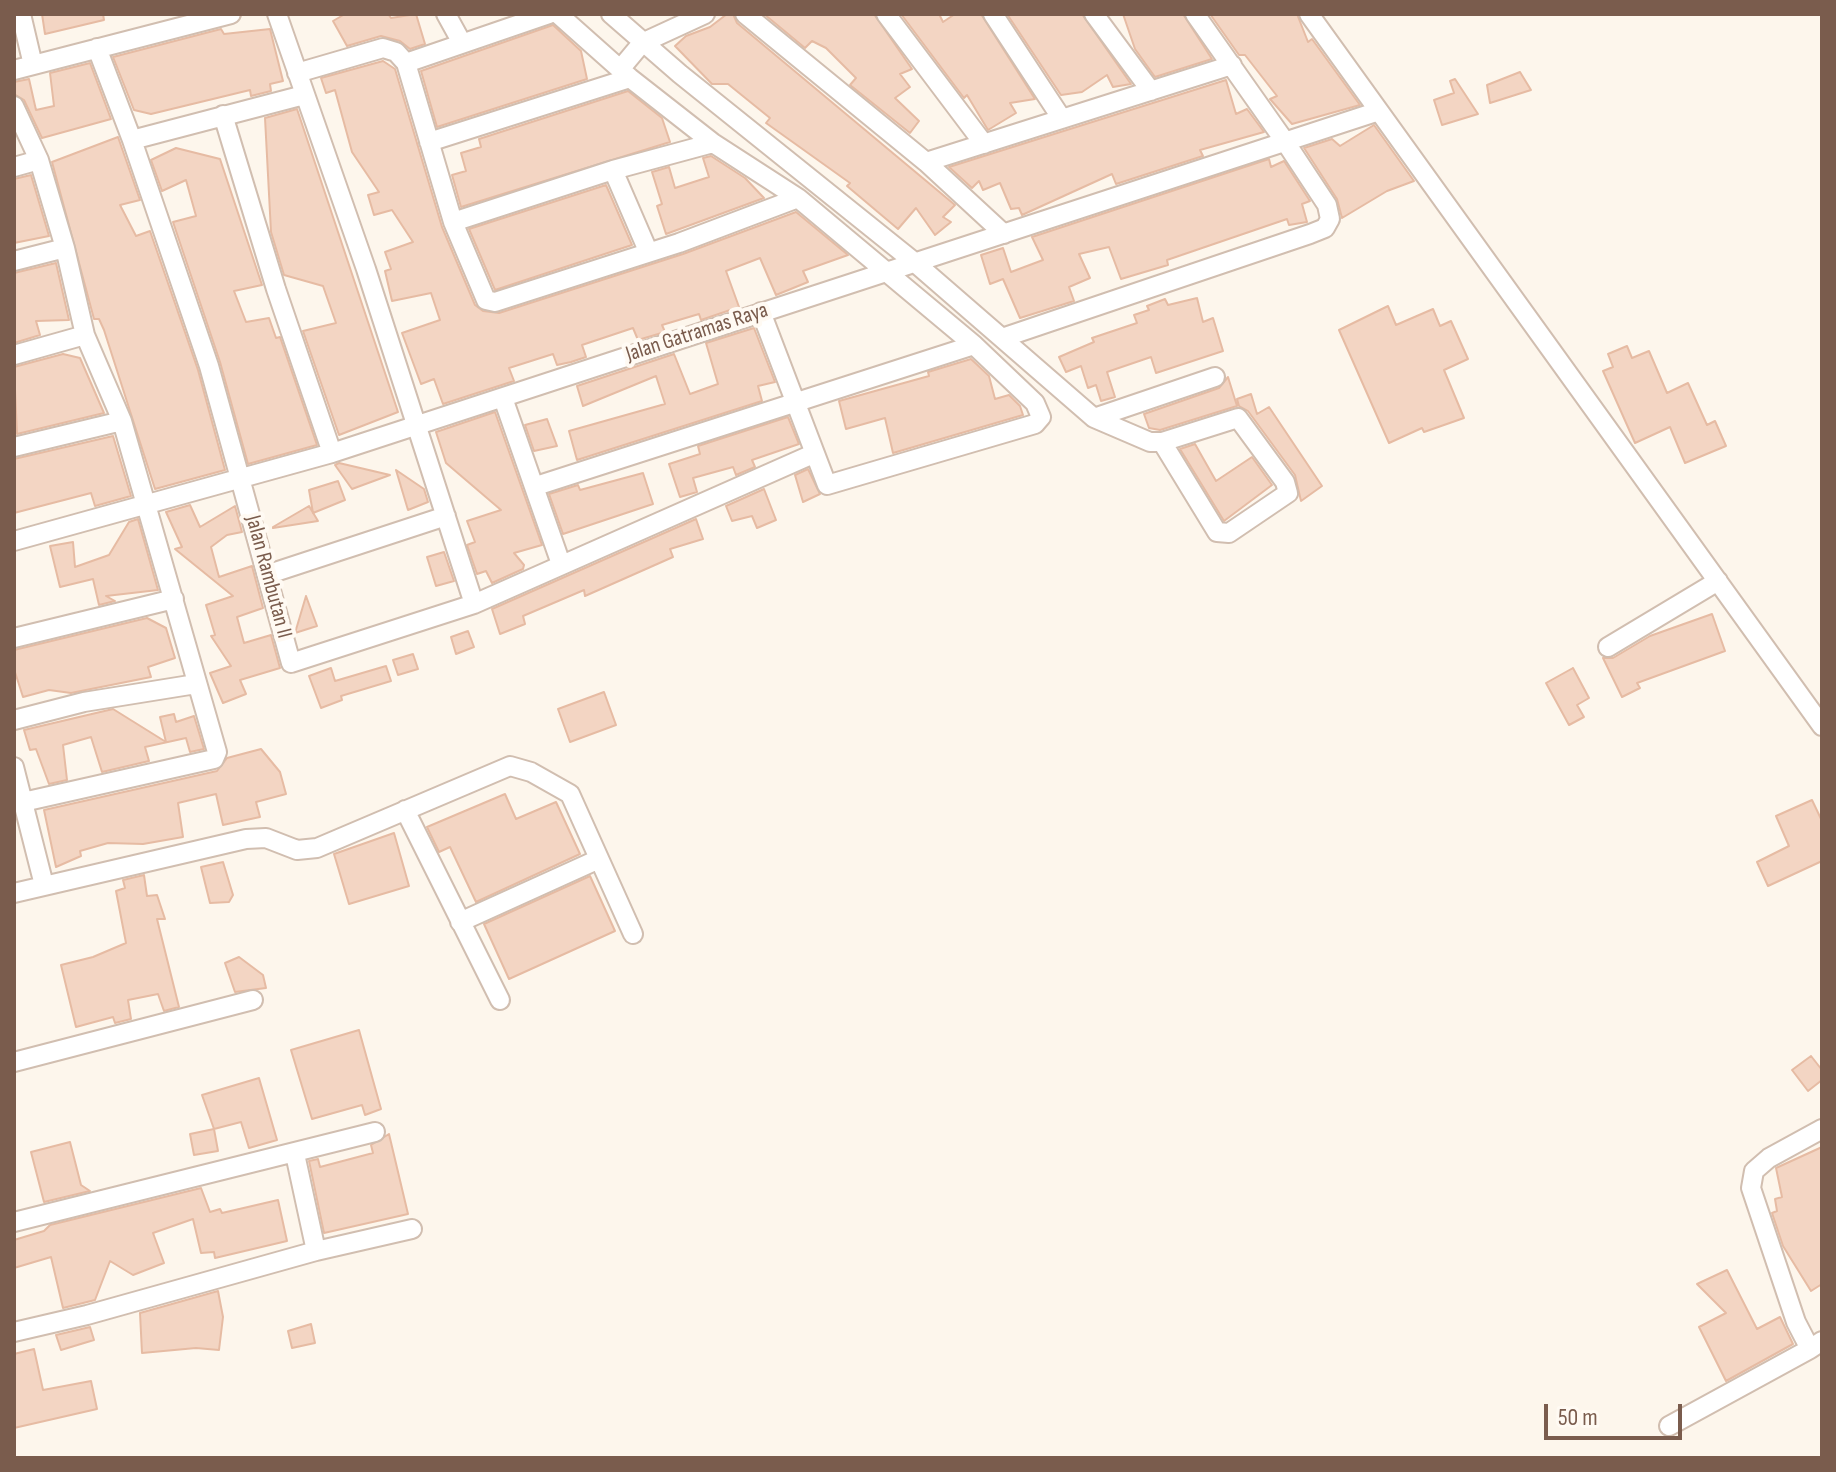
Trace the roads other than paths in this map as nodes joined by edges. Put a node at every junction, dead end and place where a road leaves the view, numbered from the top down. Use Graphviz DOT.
graph roads {
  1 [pos="21,14"];
  2 [pos="231,14"];
  3 [pos="277,14"];
  4 [pos="446,14"];
  5 [pos="549,14"];
  6 [pos="558,14"];
  7 [pos="611,14"];
  8 [pos="705,14"];
  9 [pos="745,14"];
  10 [pos="886,14"];
  11 [pos="993,14"];
  12 [pos="1094,14"];
  13 [pos="1195,14"];
  14 [pos="1309,14"];
  15 [pos="462,43"];
  16 [pos="642,43"];
  17 [pos="97,48"];
  18 [pos="406,63"];
  19 [pos="33,65"];
  20 [pos="1232,65"];
  21 [pos="14,70"];
  22 [pos="626,72"];
  23 [pos="297,73"];
  24 [pos="1151,91"];
  25 [pos="304,95"];
  26 [pos="14,106"];
  27 [pos="1376,112"];
  28 [pos="223,115"];
  29 [pos="1062,119"];
  30 [pos="132,140"];
  31 [pos="429,142"];
  32 [pos="713,143"];
  33 [pos="1286,143"];
  34 [pos="984,144"];
  35 [pos="39,160"];
  36 [pos="926,162"];
  37 [pos="14,167"];
  38 [pos="613,170"];
  39 [pos="798,198"];
  40 [pos="453,222"];
  41 [pos="1004,234"];
  42 [pos="65,248"];
  43 [pos="648,251"];
  44 [pos="14,261"];
  45 [pos="913,261"];
  46 [pos="882,271"];
  47 [pos="761,312"];
  48 [pos="85,335"];
  49 [pos="1002,338"];
  50 [pos="974,345"];
  51 [pos="14,355"];
  52 [pos="1215,377"];
  53 [pos="503,398"];
  54 [pos="795,402"];
  55 [pos="1094,418"];
  56 [pos="122,421"];
  57 [pos="415,426"];
  58 [pos="1162,442"];
  59 [pos="14,447"];
  60 [pos="332,453"];
  61 [pos="813,454"];
  62 [pos="241,481"];
  63 [pos="536,486"];
  64 [pos="146,507"];
  65 [pos="446,516"];
  66 [pos="14,541"];
  67 [pos="561,564"];
  68 [pos="269,574"];
  69 [pos="1718,581"];
  70 [pos="174,599"];
  71 [pos="474,604"];
  72 [pos="14,638"];
  73 [pos="1608,647"];
  74 [pos="196,684"];
  75 [pos="14,720"];
  76 [pos="1822,726"];
  77 [pos="14,767"];
  78 [pos="23,802"];
  79 [pos="405,810"];
  80 [pos="599,859"];
  81 [pos="44,885"];
  82 [pos="14,893"];
  83 [pos="460,922"];
  84 [pos="633,934"];
  85 [pos="253,1000"];
  86 [pos="500,1000"];
  87 [pos="14,1062"];
  88 [pos="1822,1129"];
  89 [pos="375,1132"];
  90 [pos="295,1154"];
  91 [pos="14,1222"];
  92 [pos="412,1229"];
  93 [pos="316,1251"];
  94 [pos="14,1332"];
  95 [pos="1816,1345"];
  96 [pos="1669,1426"];
  1 -- 19 [label="street"];
  2 -- 17 [label="street"];
  3 -- 23 [label="street"];
  4 -- 15 [label="street"];
  5 -- 15 [label="street"];
  6 -- 22 [label="street"];
  7 -- 16 [label="street"];
  8 -- 16 [label="street"];
  9 -- 36 [label="street"];
  10 -- 34 [label="street"];
  11 -- 29 [label="street"];
  12 -- 24 [label="street"];
  13 -- 20 [label="street"];
  14 -- 27 [label="street"];
  15 -- 18 [label="street"];
  16 -- 22 [label="street"];
  16 -- 45 [label="street"];
  17 -- 19 [label="street"];
  17 -- 30 [label="street, Jalan Rambutan II"];
  18 -- 23 [label="street"];
  18 -- 31 [label="street"];
  19 -- 21 [label="street"];
  20 -- 24 [label="street"];
  20 -- 33 [label="street"];
  22 -- 31 [label="street"];
  22 -- 32 [label="street"];
  23 -- 25 [label="street"];
  24 -- 29 [label="street"];
  25 -- 28 [label="street"];
  25 -- 57 [label="street"];
  26 -- 35 [label="street"];
  27 -- 33 [label="street, Jalan Gatramas Raya"];
  27 -- 69 [label="street"];
  28 -- 30 [label="street"];
  28 -- 60 [label="street"];
  29 -- 34 [label="street"];
  30 -- 62 [label="street, Jalan Rambutan II"];
  31 -- 40 [label="street"];
  32 -- 38 [label="street"];
  32 -- 39 [label="street"];
  33 -- 41 [label="street, Jalan Gatramas Raya"];
  33 -- 49 [label="street"];
  34 -- 36 [label="street"];
  35 -- 37 [label="street"];
  35 -- 42 [label="street"];
  36 -- 41 [label="street"];
  38 -- 40 [label="street"];
  38 -- 43 [label="street"];
  39 -- 43 [label="street"];
  39 -- 46 [label="street"];
  40 -- 43 [label="street"];
  41 -- 45 [label="street, Jalan Gatramas Raya"];
  42 -- 44 [label="street"];
  42 -- 48 [label="street"];
  45 -- 46 [label="street, Jalan Gatramas Raya"];
  45 -- 49 [label="street"];
  46 -- 47 [label="street, Jalan Gatramas Raya"];
  46 -- 50 [label="street"];
  47 -- 53 [label="street, Jalan Gatramas Raya"];
  47 -- 54 [label="street"];
  48 -- 51 [label="street"];
  48 -- 56 [label="street"];
  49 -- 55 [label="street"];
  50 -- 54 [label="street"];
  50 -- 61 [label="street"];
  52 -- 55 [label="street"];
  53 -- 57 [label="street, Jalan Gatramas Raya"];
  53 -- 63 [label="street"];
  54 -- 61 [label="street"];
  54 -- 63 [label="street"];
  55 -- 58 [label="street"];
  56 -- 59 [label="street"];
  56 -- 64 [label="street"];
  57 -- 60 [label="street, Jalan Gatramas Raya"];
  57 -- 65 [label="street"];
  58 -- 58 [label="street"];
  60 -- 62 [label="street, Jalan Gatramas Raya"];
  61 -- 67 [label="street, Jalan Rambutan II"];
  62 -- 64 [label="street, Jalan Gatramas Raya"];
  62 -- 68 [label="street, Jalan Rambutan II"];
  63 -- 67 [label="street"];
  64 -- 66 [label="street, Jalan Gatramas Raya"];
  64 -- 70 [label="street"];
  65 -- 68 [label="street"];
  65 -- 71 [label="street"];
  67 -- 71 [label="street, Jalan Rambutan II"];
  68 -- 71 [label="street, Jalan Rambutan II"];
  69 -- 73 [label="street"];
  69 -- 76 [label="street"];
  70 -- 72 [label="street"];
  70 -- 74 [label="street"];
  74 -- 75 [label="street"];
  74 -- 78 [label="street"];
  77 -- 78 [label="street"];
  78 -- 81 [label="street"];
  79 -- 80 [label="street"];
  79 -- 81 [label="street"];
  79 -- 83 [label="street"];
  80 -- 83 [label="street"];
  80 -- 84 [label="street"];
  81 -- 82 [label="street"];
  83 -- 86 [label="street"];
  85 -- 87 [label="street"];
  88 -- 95 [label="street"];
  89 -- 90 [label="street"];
  90 -- 91 [label="street"];
  90 -- 93 [label="street"];
  92 -- 93 [label="street"];
  93 -- 94 [label="street"];
  95 -- 96 [label="street"];
}
